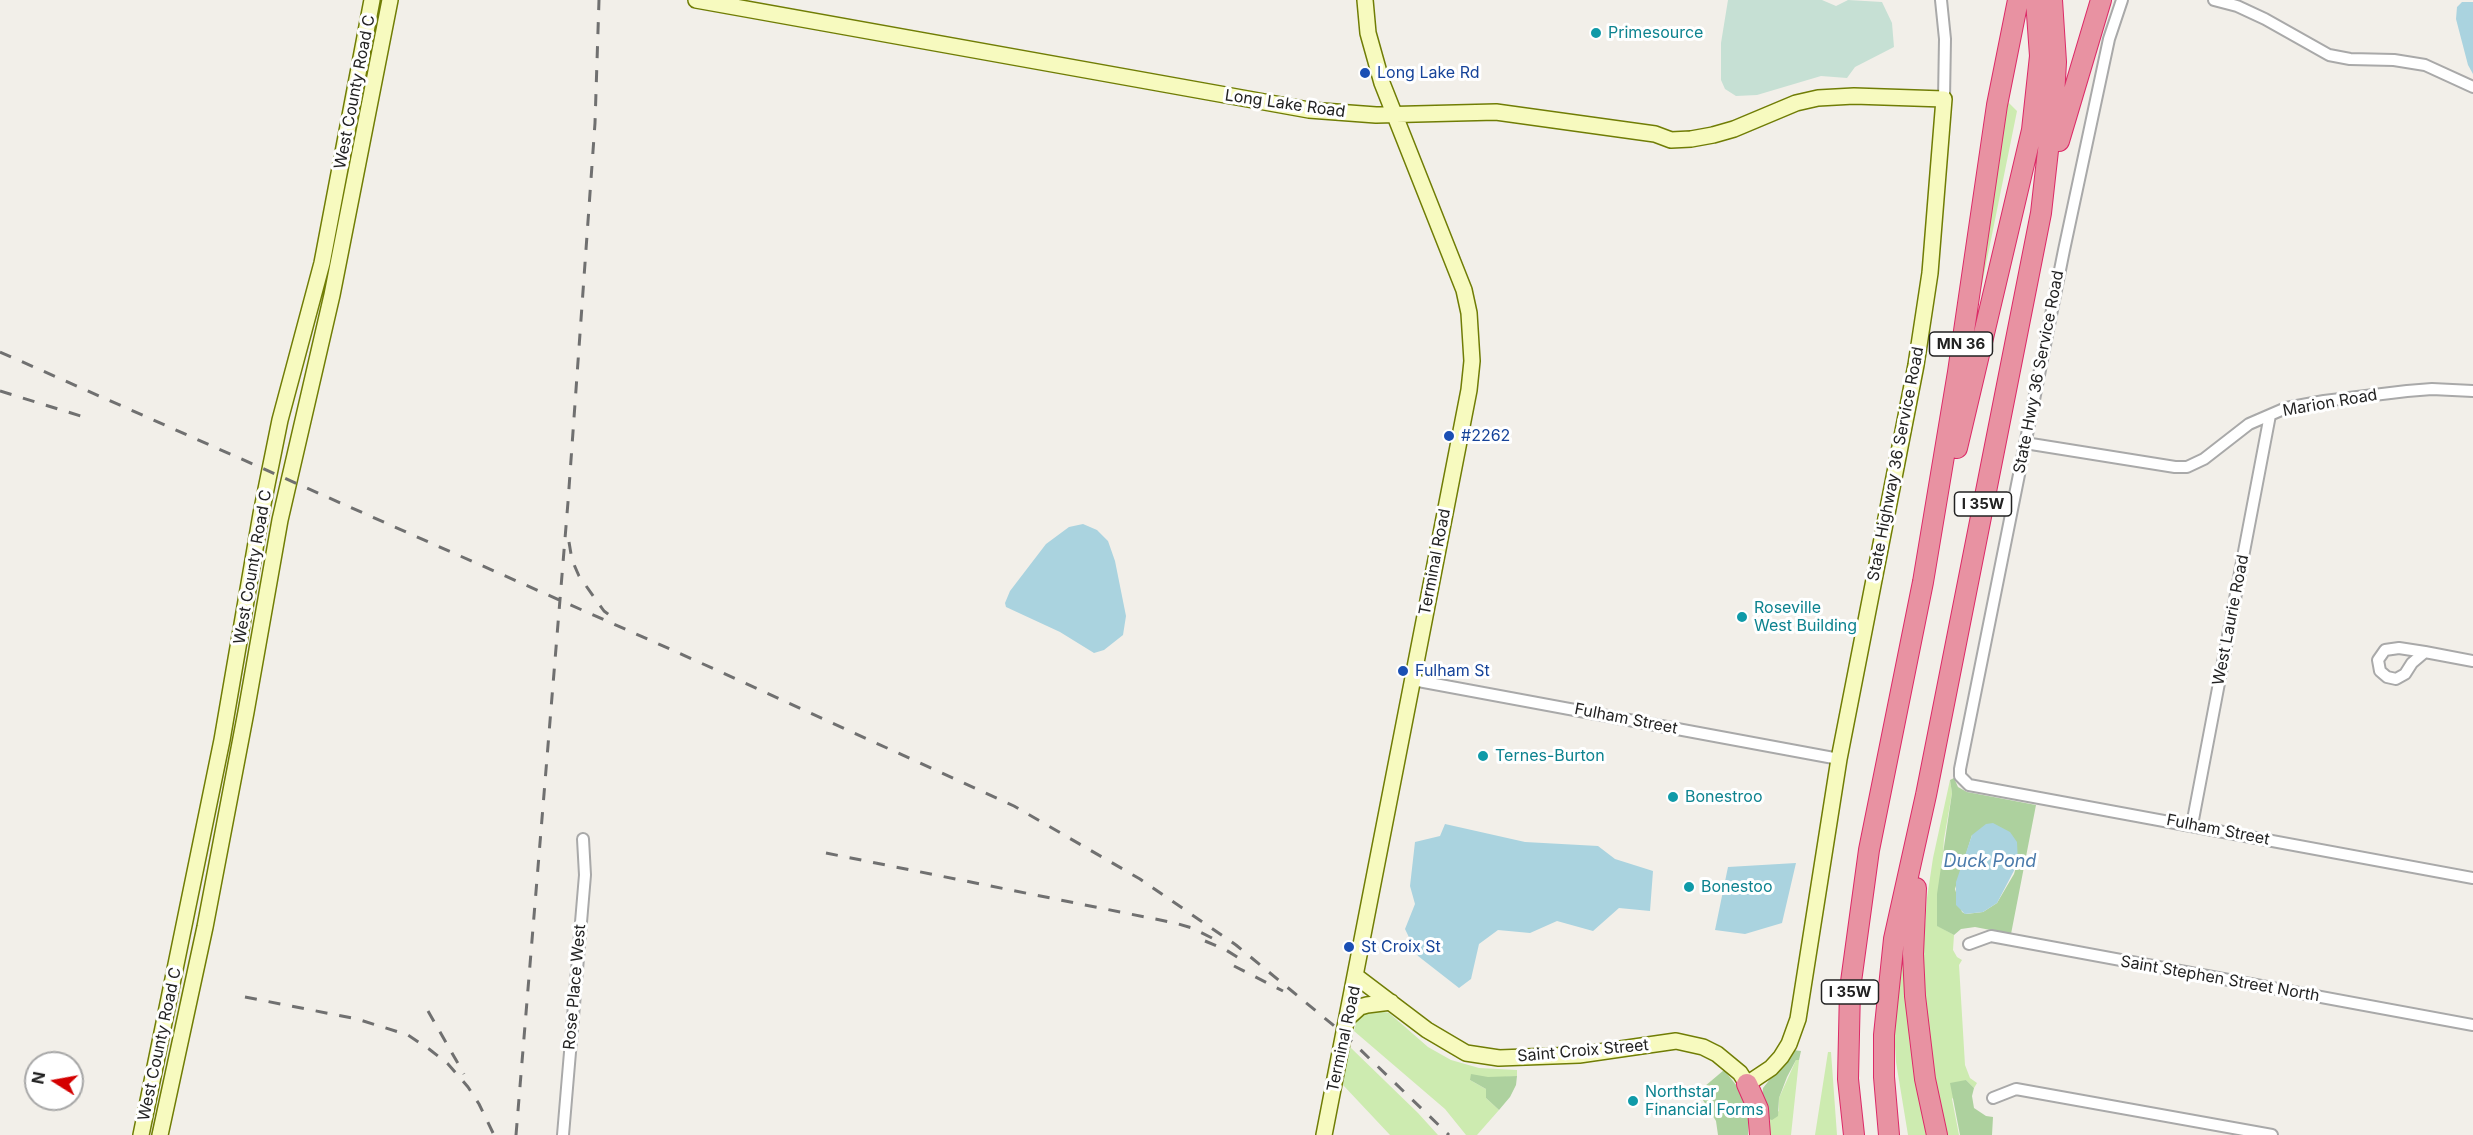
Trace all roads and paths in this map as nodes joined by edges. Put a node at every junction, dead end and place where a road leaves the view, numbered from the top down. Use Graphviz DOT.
graph roads {
  1 [pos="372,0"];
  2 [pos="390,0"];
  3 [pos="696,0"];
  4 [pos="1365,0"];
  5 [pos="1941,0"];
  6 [pos="2018,0"];
  7 [pos="2036,0"];
  8 [pos="2052,0"];
  9 [pos="2090,0"];
  10 [pos="2101,0"];
  11 [pos="2122,0"];
  12 [pos="2214,0"];
  13 [pos="2473,87"];
  14 [pos="1944,99"];
  15 [pos="2069,105"];
  16 [pos="1395,115"];
  17 [pos="2041,213"];
  18 [pos="315,292"];
  19 [pos="332,295"];
  20 [pos="2473,391"];
  21 [pos="2270,415"];
  22 [pos="2025,443"];
  23 [pos="1923,582"];
  24 [pos="2425,652"];
  25 [pos="2473,660"];
  26 [pos="1413,680"];
  27 [pos="1839,759"];
  28 [pos="1963,781"];
  29 [pos="1926,795"];
  30 [pos="2192,825"];
  31 [pos="583,840"];
  32 [pos="2473,878"];
  33 [pos="1968,944"];
  34 [pos="1357,977"];
  35 [pos="1391,1002"];
  36 [pos="1348,1017"];
  37 [pos="2473,1025"];
  38 [pos="1748,1084"];
  39 [pos="1993,1098"];
  40 [pos="141,1135"];
  41 [pos="160,1135"];
  42 [pos="563,1135"];
  43 [pos="1324,1135"];
  44 [pos="1760,1135"];
  45 [pos="1854,1135"];
  46 [pos="1889,1135"];
  47 [pos="1937,1135"];
  48 [pos="2272,1135"];
  1 -- 18 [label="street, West County Road C"];
  2 -- 19 [label="street, West County Road C"];
  3 -- 16 [label="street, Long Lake Road"];
  4 -- 16 [label="street, Terminal Road"];
  5 -- 14 [label="street, State Highway 36 Service Road"];
  6 -- 23 [label="highway, MN 36"];
  7 -- 23 [label="highway, I 35W"];
  8 -- 17 [label="highway, I 35W"];
  9 -- 15 [label="highway"];
  10 -- 15 [label="highway"];
  11 -- 22 [label="street, State Hwy 36 Service Road"];
  12 -- 13 [label="street"];
  14 -- 16 [label="street, Long Lake Road"];
  14 -- 27 [label="street, State Highway 36 Service Road"];
  15 -- 17 [label="highway"];
  16 -- 26 [label="street, Terminal Road"];
  17 -- 29 [label="highway, I 35W"];
  18 -- 19 [label="street"];
  18 -- 40 [label="street, West County Road C"];
  19 -- 41 [label="street, West County Road C"];
  20 -- 21 [label="street, Marion Road"];
  21 -- 22 [label="street, Marion Road"];
  21 -- 30 [label="street, West Laurie Road"];
  22 -- 28 [label="street, State Hwy 36 Service Road"];
  23 -- 45 [label="highway, I 35W"];
  24 -- 25 [label="street"];
  26 -- 27 [label="street, Fulham Street"];
  26 -- 34 [label="street, Terminal Road"];
  27 -- 38 [label="street, State Highway 36 Service Road"];
  28 -- 30 [label="street, Fulham Street"];
  29 -- 46 [label="highway, I 35W"];
  29 -- 47 [label="highway"];
  30 -- 32 [label="street, Fulham Street"];
  31 -- 42 [label="street, Rose Place West"];
  33 -- 37 [label="street, Saint Stephen Street North"];
  34 -- 35 [label="street, Saint Croix Street"];
  34 -- 36 [label="street, Terminal Road"];
  35 -- 36 [label="street"];
  35 -- 38 [label="street, Saint Croix Street"];
  36 -- 43 [label="street, Terminal Road"];
  38 -- 44 [label="highway"];
  39 -- 48 [label="street"];
}
